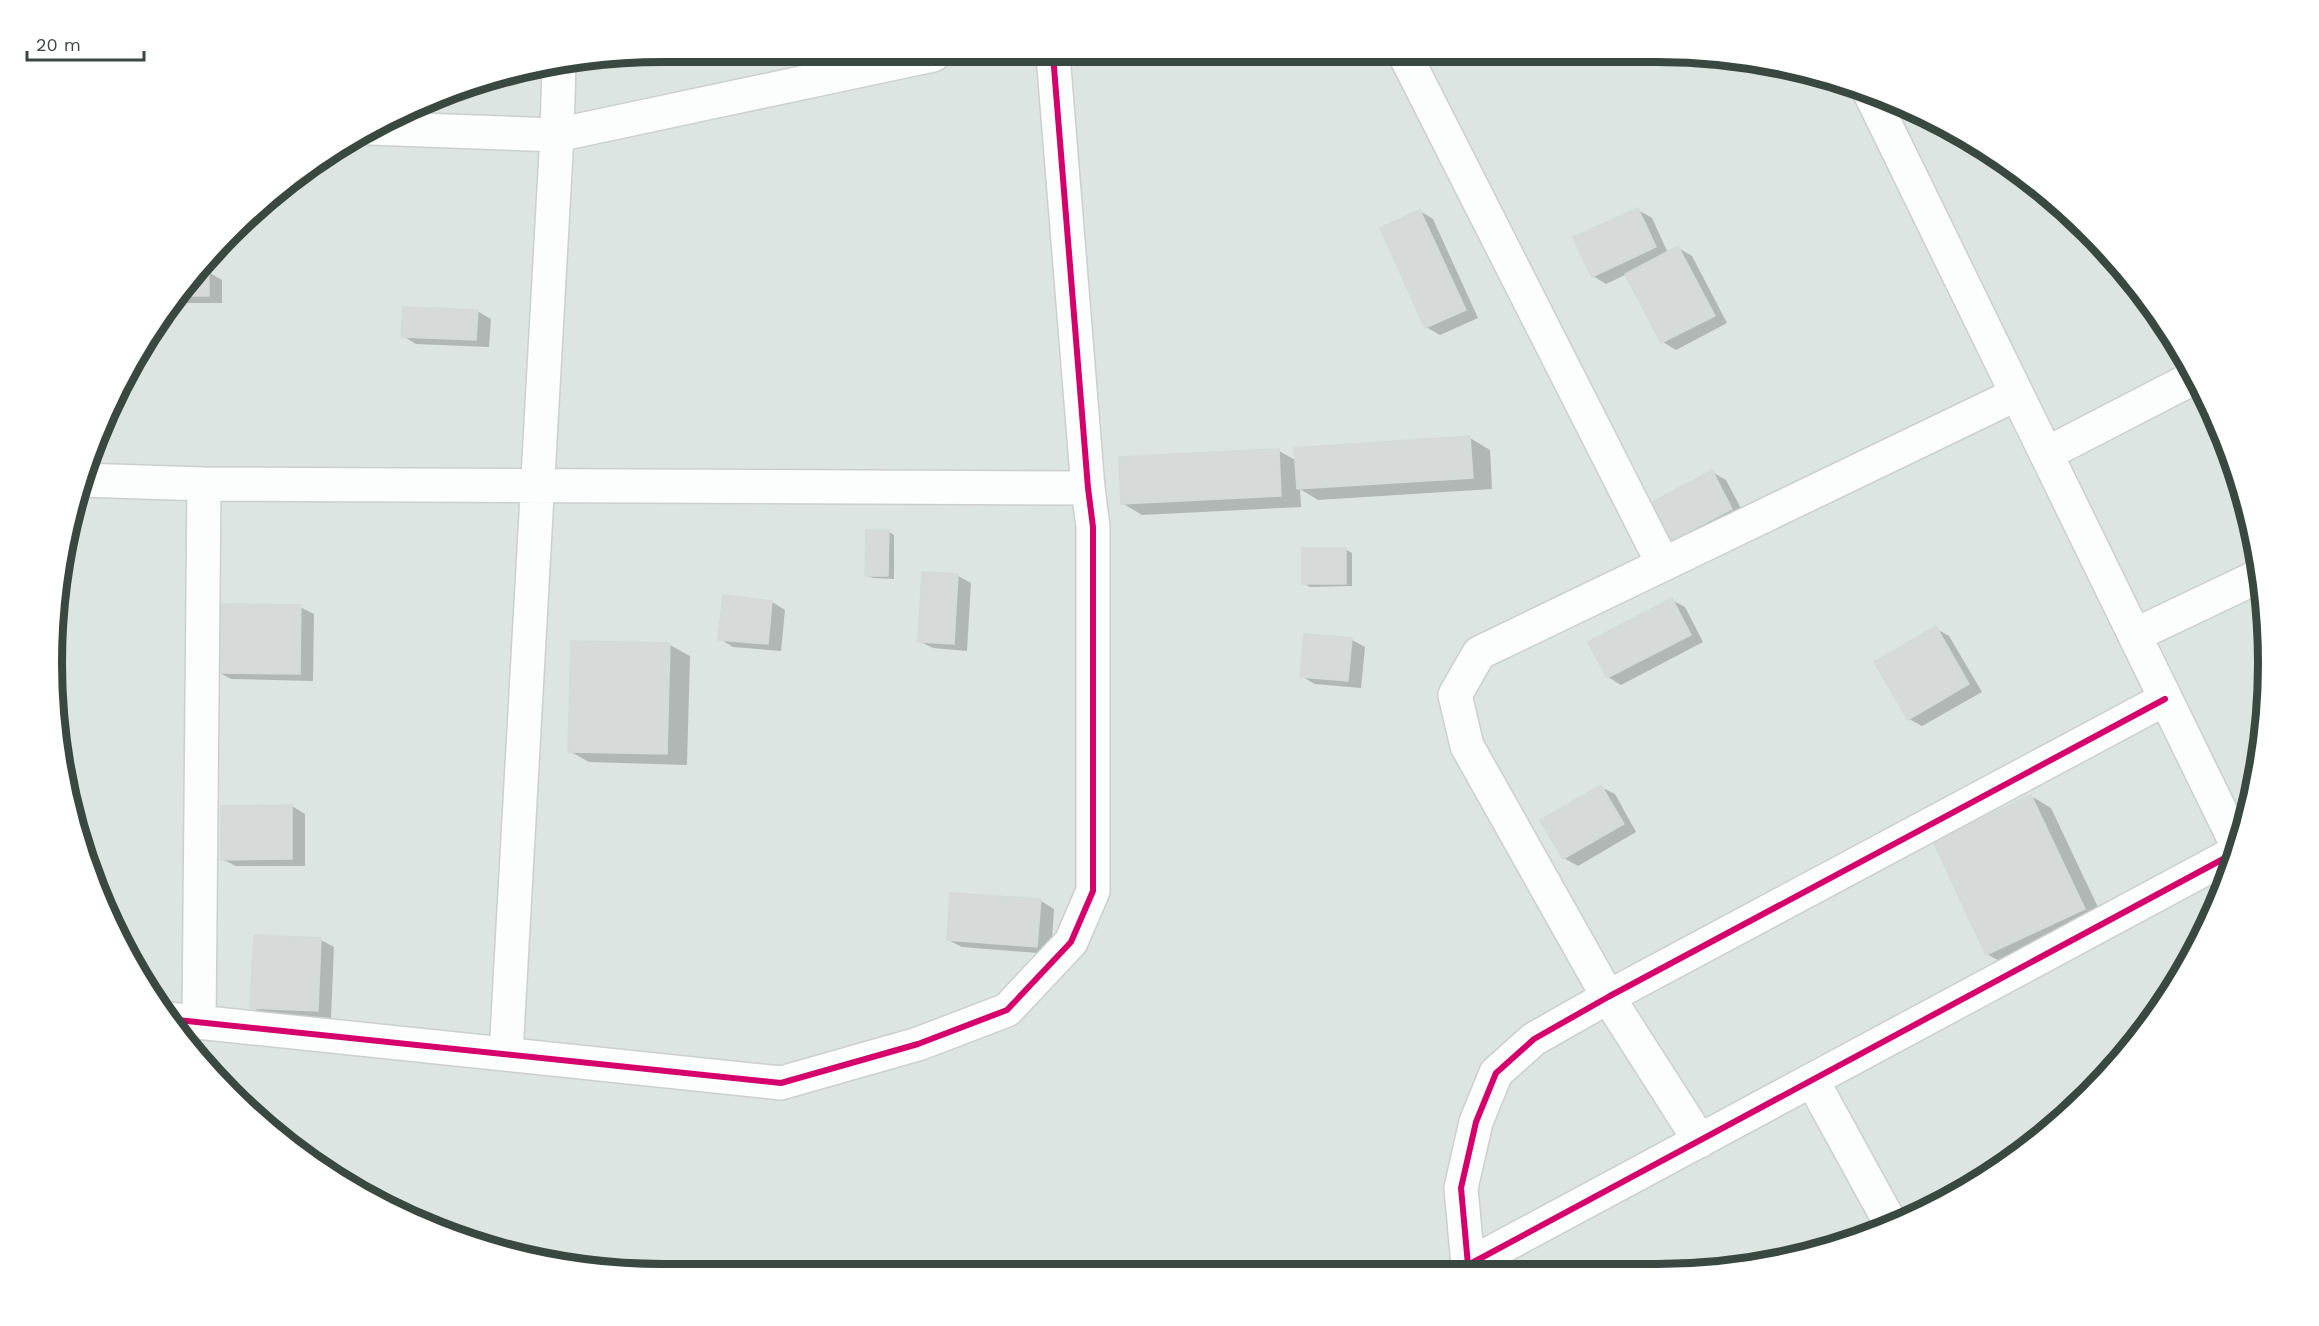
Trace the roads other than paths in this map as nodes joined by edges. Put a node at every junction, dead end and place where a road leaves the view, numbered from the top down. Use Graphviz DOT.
graph roads {
  1 [pos="900,62"];
  2 [pos="1054,62"];
  3 [pos="1409,62"];
  4 [pos="559,71"];
  5 [pos="1879,104"];
  6 [pos="388,129"];
  7 [pos="557,135"];
  8 [pos="2187,381"];
  9 [pos="2017,394"];
  10 [pos="2046,454"];
  11 [pos="90,480"];
  12 [pos="204,484"];
  13 [pos="538,485"];
  14 [pos="1088,488"];
  15 [pos="1664,564"];
  16 [pos="2251,580"];
  17 [pos="2135,635"];
  18 [pos="2165,699"];
  19 [pos="2232,836"];
  20 [pos="2226,855"];
  21 [pos="1608,997"];
  22 [pos="184,1020"];
  23 [pos="506,1054"];
  24 [pos="1812,1080"];
  25 [pos="1700,1141"];
  26 [pos="1888,1218"];
  1 -- 7 [label="street"];
  2 -- 14 [label="street"];
  3 -- 15 [label="street"];
  4 -- 7 [label="street"];
  5 -- 9 [label="street"];
  6 -- 7 [label="street"];
  7 -- 13 [label="street"];
  8 -- 10 [label="street"];
  9 -- 10 [label="street"];
  9 -- 15 [label="street"];
  10 -- 17 [label="street"];
  11 -- 12 [label="street"];
  12 -- 13 [label="street"];
  12 -- 22 [label="street"];
  13 -- 14 [label="street"];
  13 -- 23 [label="street"];
  14 -- 23 [label="street"];
  15 -- 21 [label="street"];
  16 -- 17 [label="street"];
  17 -- 18 [label="street"];
  18 -- 19 [label="street"];
  18 -- 21 [label="street"];
  20 -- 24 [label="street"];
  21 -- 25 [label="street"];
  21 -- 25 [label="street"];
  22 -- 23 [label="street"];
  24 -- 25 [label="street"];
  24 -- 26 [label="street"];
}
